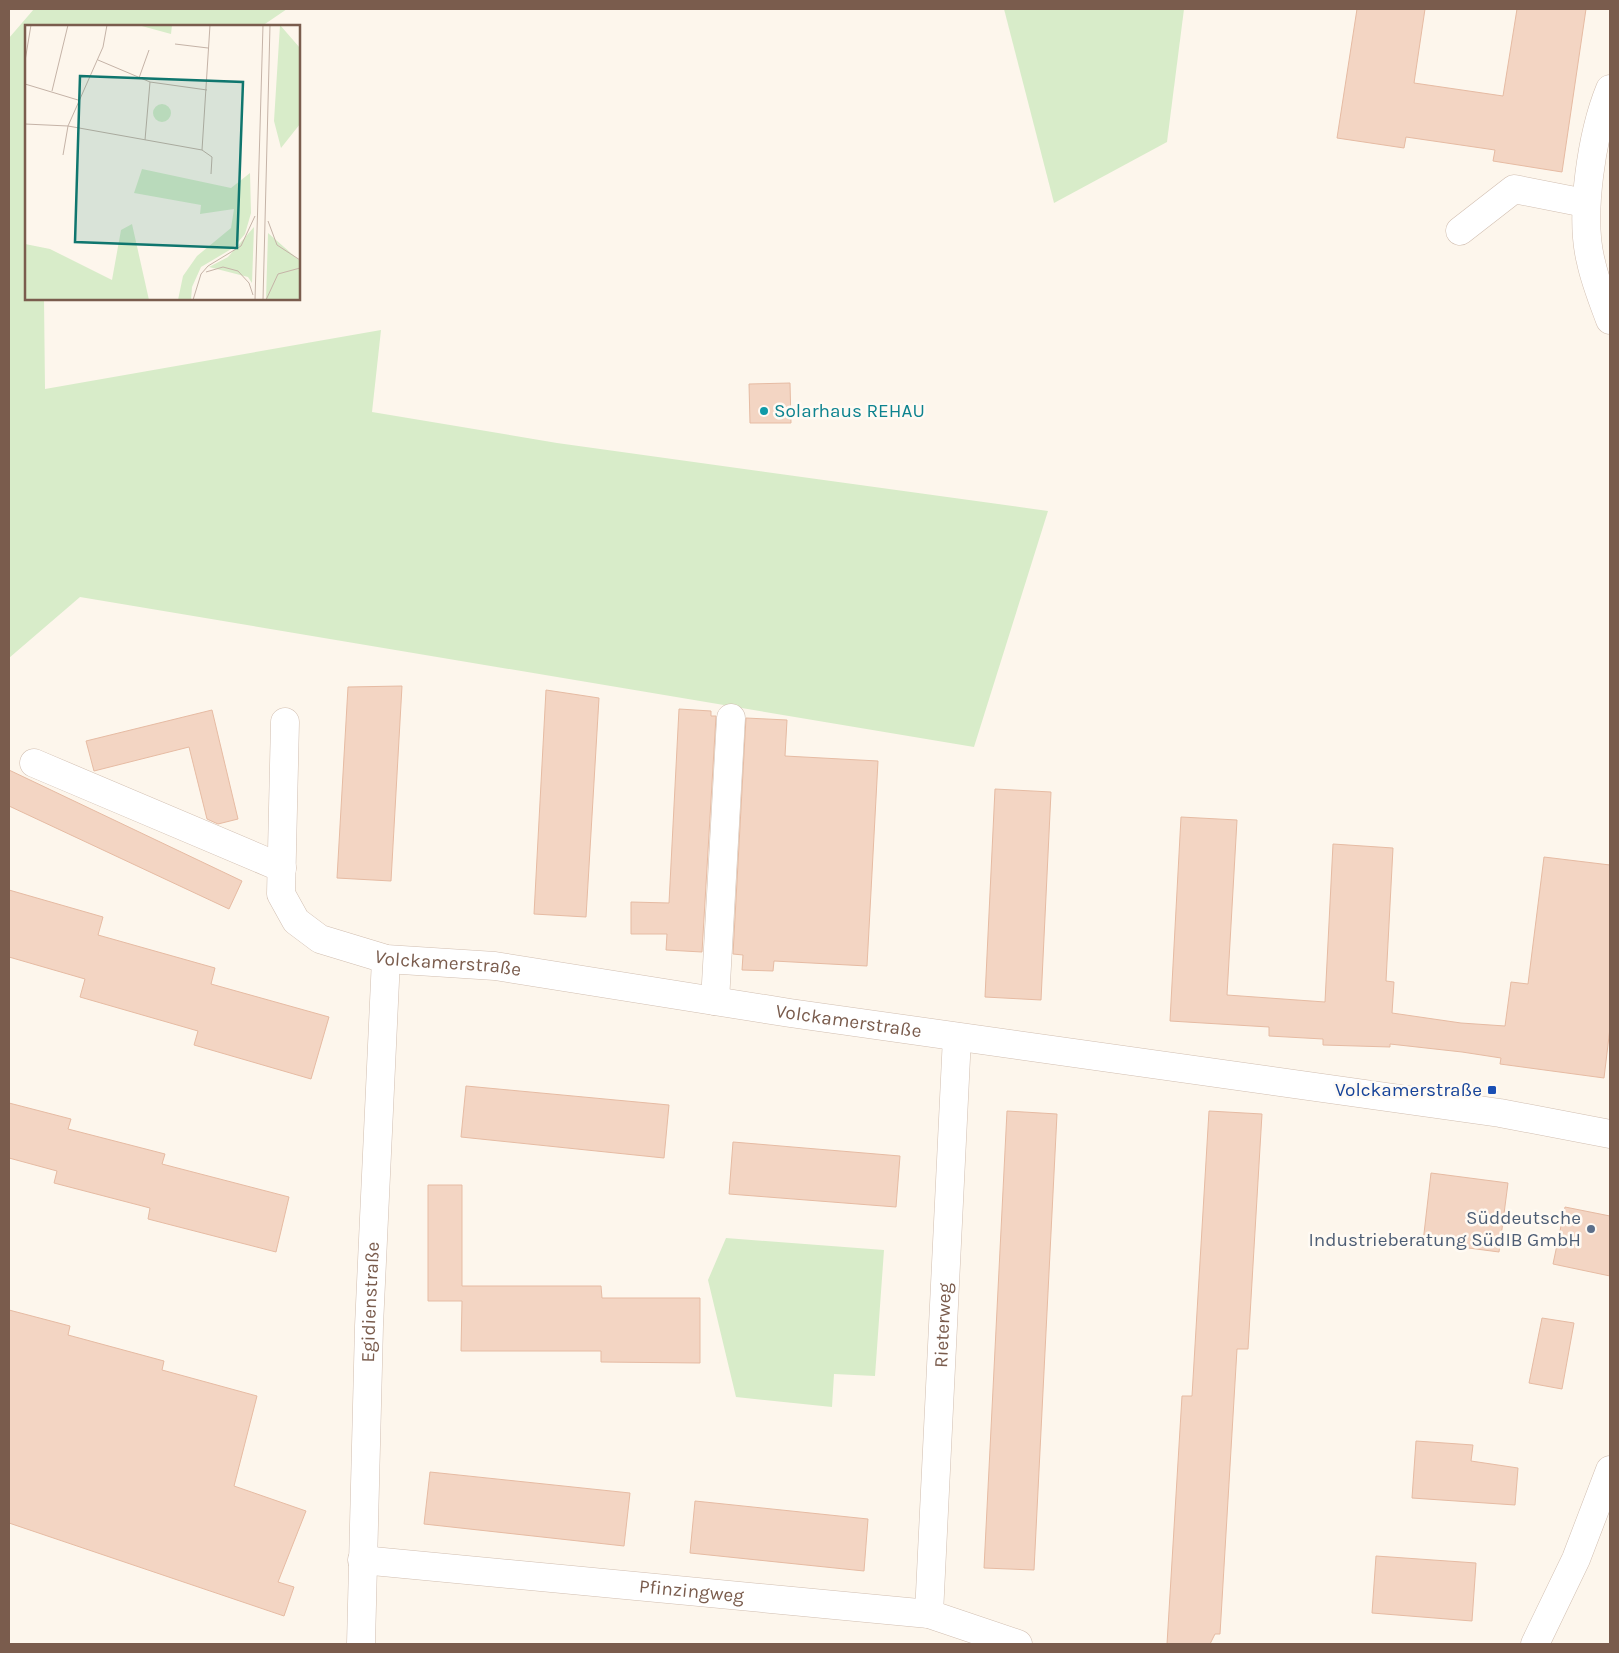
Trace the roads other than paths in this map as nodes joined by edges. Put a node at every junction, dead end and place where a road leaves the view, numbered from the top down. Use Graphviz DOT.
graph roads {
  1 [pos="1610,89"];
  2 [pos="1585,203"];
  3 [pos="1460,231"];
  4 [pos="1610,320"];
  5 [pos="731,718"];
  6 [pos="285,722"];
  7 [pos="34,762"];
  8 [pos="282,868"];
  9 [pos="386,959"];
  10 [pos="716,1001"];
  11 [pos="957,1037"];
  12 [pos="1610,1134"];
  13 [pos="1610,1470"];
  14 [pos="362,1560"];
  15 [pos="929,1614"];
  16 [pos="362,1644"];
  17 [pos="1018,1644"];
  18 [pos="1535,1644"];
  1 -- 2 [label="street"];
  2 -- 3 [label="street"];
  2 -- 4 [label="street"];
  5 -- 10 [label="street"];
  6 -- 8 [label="street, Volckamerstraße"];
  7 -- 8 [label="street"];
  8 -- 9 [label="street, Volckamerstraße"];
  9 -- 10 [label="street, Volckamerstraße"];
  9 -- 14 [label="street, Egidienstraße"];
  10 -- 11 [label="street, Volckamerstraße"];
  11 -- 12 [label="street, Volckamerstraße"];
  11 -- 15 [label="street, Rieterweg"];
  13 -- 18 [label="street"];
  14 -- 15 [label="street, Pfinzingweg"];
  14 -- 16 [label="street, Egidienstraße"];
  15 -- 17 [label="street, Pfinzingweg"];
}
